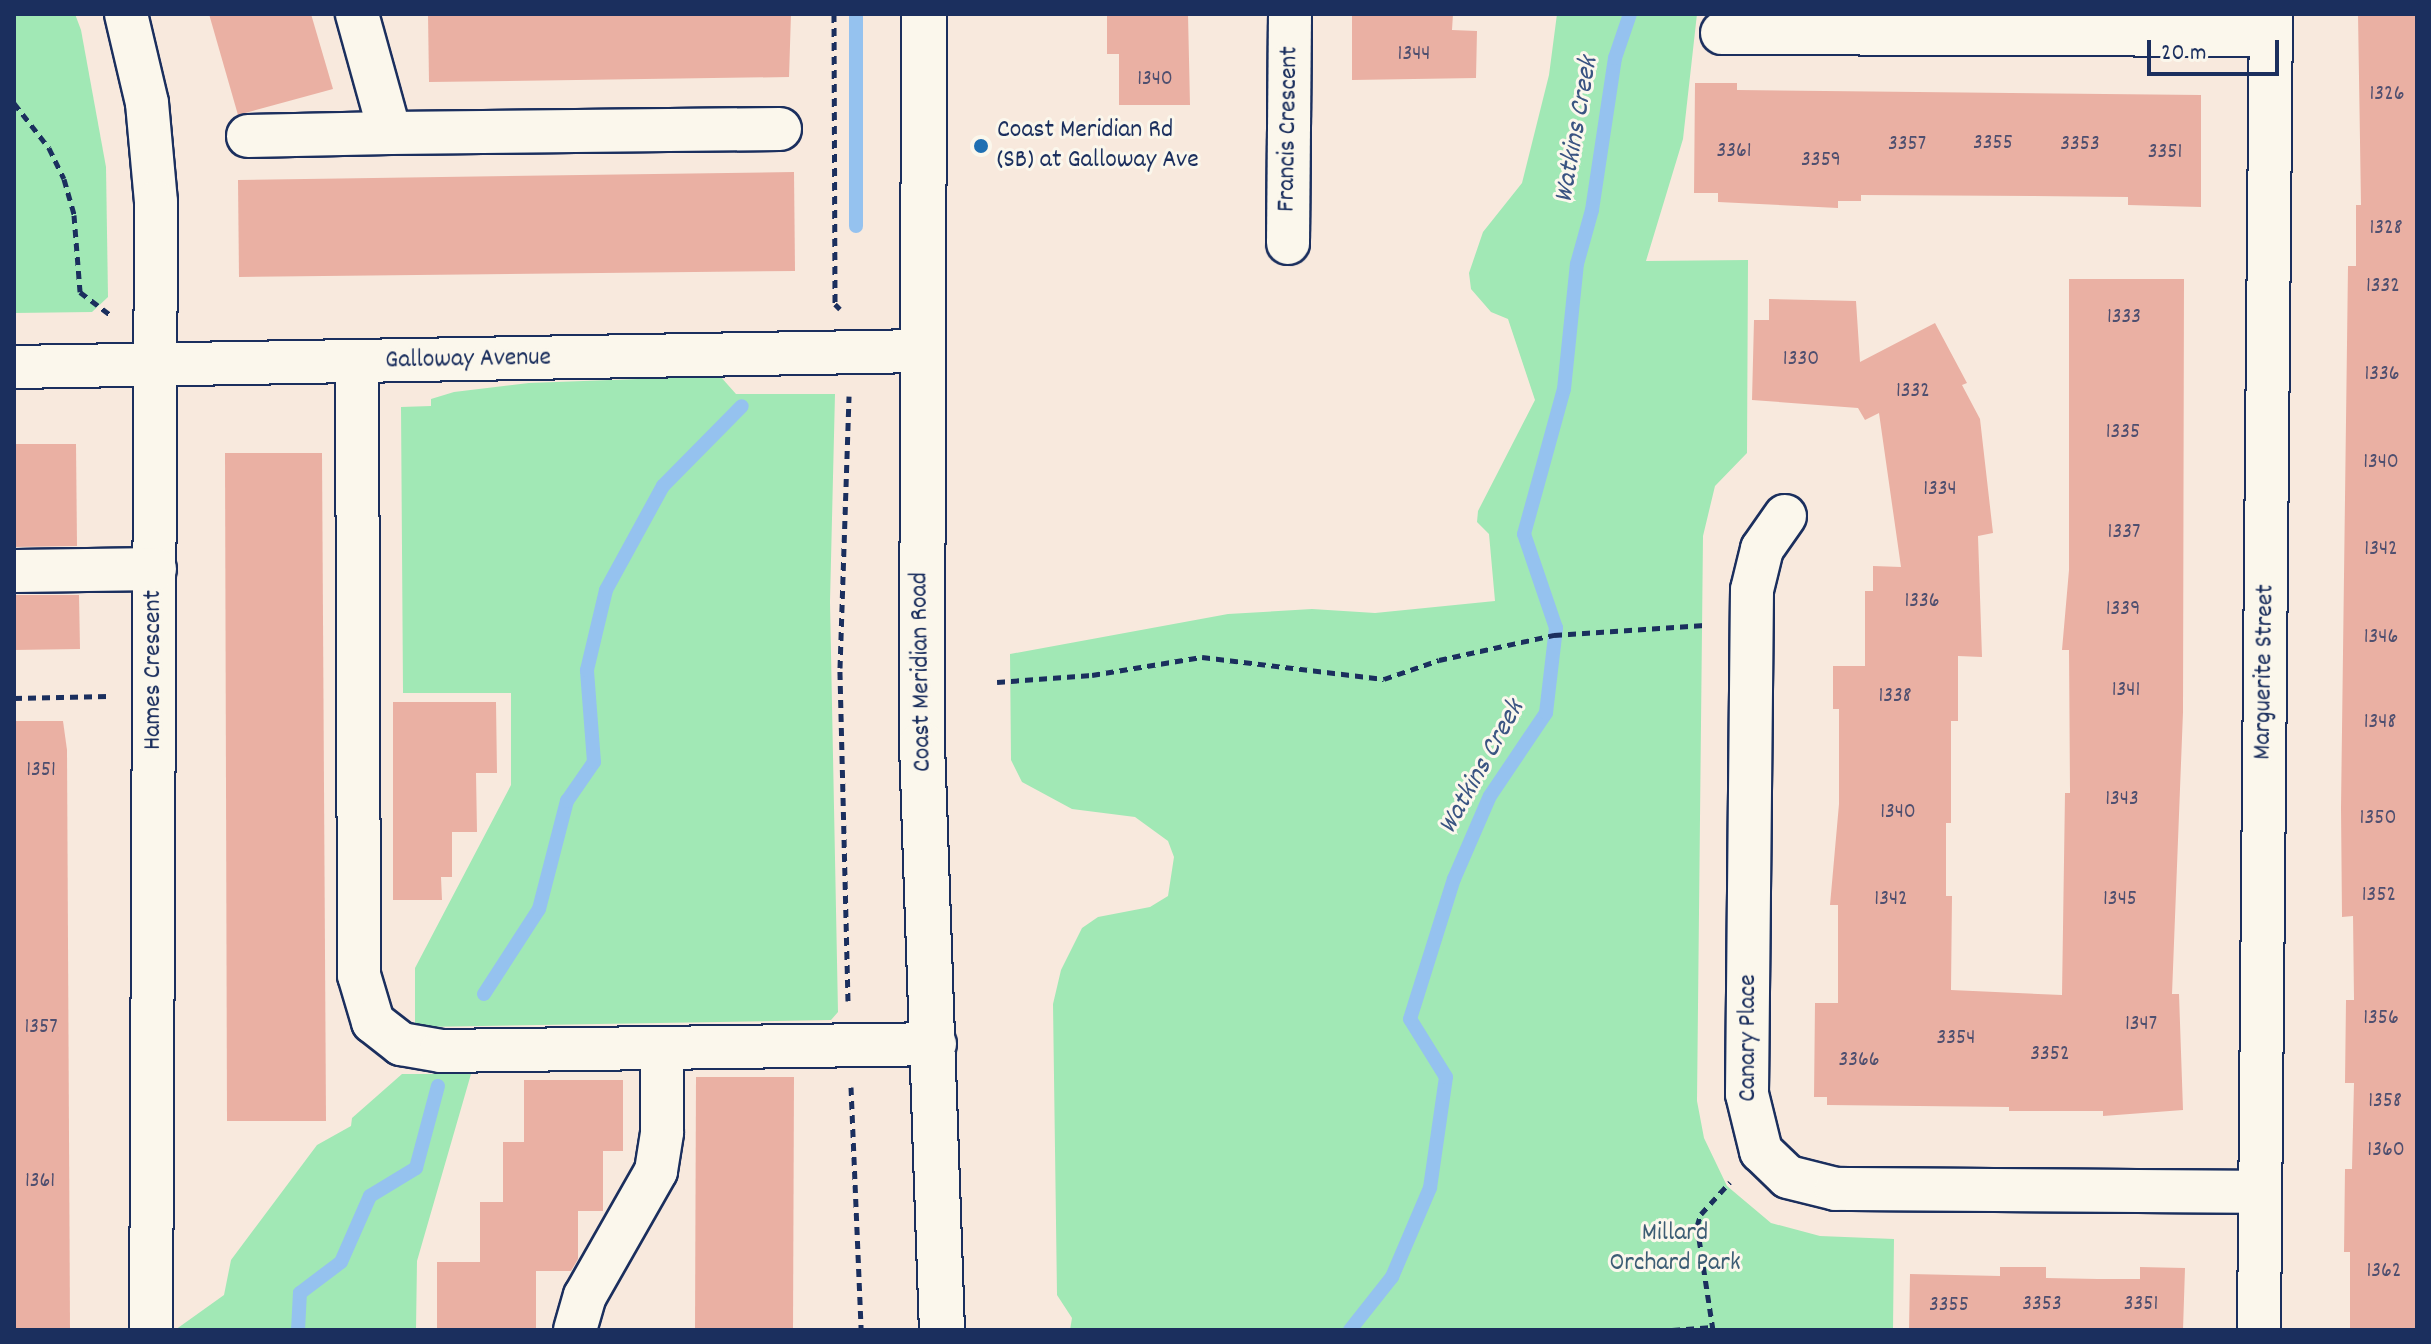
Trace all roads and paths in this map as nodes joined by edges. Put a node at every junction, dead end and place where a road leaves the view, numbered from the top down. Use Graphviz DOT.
graph roads {
  1 [pos="126,14"];
  2 [pos="357,14"];
  3 [pos="834,14"];
  4 [pos="924,14"];
  5 [pos="1290,14"];
  6 [pos="2271,24"];
  7 [pos="1722,33"];
  8 [pos="14,103"];
  9 [pos="780,129"];
  10 [pos="390,133"];
  11 [pos="248,136"];
  12 [pos="1288,243"];
  13 [pos="111,315"];
  14 [pos="847,315"];
  15 [pos="922,351"];
  16 [pos="357,362"];
  17 [pos="158,365"];
  18 [pos="14,367"];
  19 [pos="849,396"];
  20 [pos="1785,516"];
  21 [pos="155,569"];
  22 [pos="14,571"];
  23 [pos="1705,625"];
  24 [pos="997,682"];
  25 [pos="108,696"];
  26 [pos="14,698"];
  27 [pos="849,1044"];
  28 [pos="935,1044"];
  29 [pos="662,1048"];
  30 [pos="1730,1182"];
  31 [pos="2260,1192"];
  32 [pos="1713,1328"];
  33 [pos="151,1330"];
  34 [pos="575,1330"];
  35 [pos="861,1330"];
  36 [pos="942,1330"];
  37 [pos="1672,1330"];
  38 [pos="2259,1330"];
  1 -- 17 [label="street, Hames Crescent"];
  2 -- 10 [label="street"];
  3 -- 14 [label="path"];
  4 -- 15 [label="main road, Coast Meridian Road"];
  5 -- 12 [label="street, Francis Crescent"];
  6 -- 7 [label="street"];
  6 -- 31 [label="street, Marguerite Street"];
  8 -- 13 [label="path"];
  9 -- 10 [label="street"];
  10 -- 11 [label="street"];
  15 -- 16 [label="street, Galloway Avenue"];
  15 -- 28 [label="main road, Coast Meridian Road"];
  16 -- 17 [label="street, Galloway Avenue"];
  16 -- 29 [label="street"];
  17 -- 18 [label="street, Galloway Avenue"];
  17 -- 21 [label="street, Hames Crescent"];
  19 -- 27 [label="path"];
  20 -- 31 [label="street, Canary Place"];
  21 -- 22 [label="street"];
  21 -- 33 [label="street, Hames Crescent"];
  23 -- 24 [label="path"];
  25 -- 26 [label="path"];
  27 -- 28 [label="street"];
  27 -- 29 [label="street"];
  27 -- 35 [label="path"];
  28 -- 36 [label="main road, Coast Meridian Road"];
  29 -- 34 [label="street"];
  30 -- 32 [label="path"];
  31 -- 38 [label="street, Marguerite Street"];
  32 -- 37 [label="path"];
}
